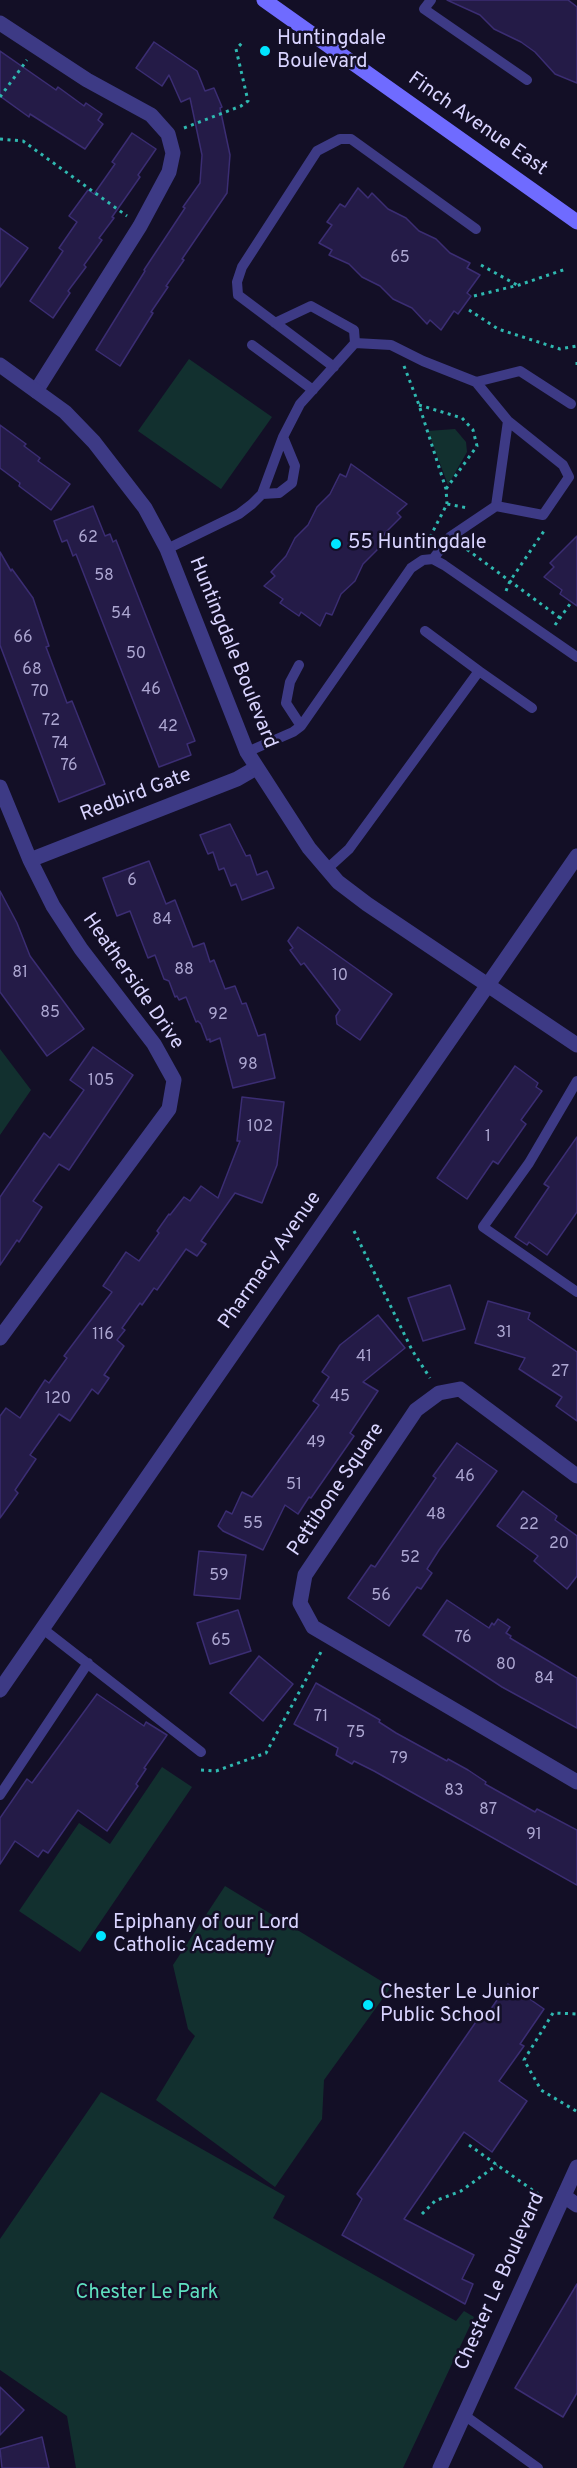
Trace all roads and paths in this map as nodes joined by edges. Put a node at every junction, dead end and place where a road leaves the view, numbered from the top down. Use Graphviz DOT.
graph roads {
  1 [pos="264,0"];
  2 [pos="431,0"];
  3 [pos="0,23"];
  4 [pos="242,43"];
  5 [pos="35,48"];
  6 [pos="526,80"];
  7 [pos="0,97"];
  8 [pos="168,134"];
  9 [pos="0,140"];
  10 [pos="577,222"];
  11 [pos="140,226"];
  12 [pos="476,229"];
  13 [pos="481,265"];
  14 [pos="567,269"];
  15 [pos="519,285"];
  16 [pos="474,296"];
  17 [pos="469,310"];
  18 [pos="275,323"];
  19 [pos="355,343"];
  20 [pos="252,345"];
  21 [pos="577,346"];
  22 [pos="403,350"];
  23 [pos="0,365"];
  24 [pos="334,367"];
  25 [pos="476,382"];
  26 [pos="313,390"];
  27 [pos="36,391"];
  28 [pos="572,404"];
  29 [pos="419,405"];
  30 [pos="508,421"];
  31 [pos="283,437"];
  32 [pos="446,489"];
  33 [pos="262,494"];
  34 [pos="447,504"];
  35 [pos="496,506"];
  36 [pos="550,524"];
  37 [pos="450,537"];
  38 [pos="167,549"];
  39 [pos="433,559"];
  40 [pos="510,581"];
  41 [pos="501,603"];
  42 [pos="570,604"];
  43 [pos="560,618"];
  44 [pos="425,631"];
  45 [pos="548,636"];
  46 [pos="577,657"];
  47 [pos="299,665"];
  48 [pos="479,671"];
  49 [pos="532,708"];
  50 [pos="301,726"];
  51 [pos="247,752"];
  52 [pos="256,768"];
  53 [pos="0,787"];
  54 [pos="577,856"];
  55 [pos="30,860"];
  56 [pos="327,869"];
  57 [pos="487,986"];
  58 [pos="577,1045"];
  59 [pos="577,1082"];
  60 [pos="354,1231"];
  61 [pos="577,1292"];
  62 [pos="0,1338"];
  63 [pos="439,1393"];
  64 [pos="577,1476"];
  65 [pos="43,1629"];
  66 [pos="330,1637"];
  67 [pos="88,1663"];
  68 [pos="0,1690"];
  69 [pos="201,1752"];
  70 [pos="201,1770"];
  71 [pos="577,1782"];
  72 [pos="0,1795"];
  73 [pos="577,2014"];
  74 [pos="576,2110"];
  75 [pos="469,2145"];
  76 [pos="497,2165"];
  77 [pos="577,2167"];
  78 [pos="538,2194"];
  79 [pos="564,2196"];
  80 [pos="577,2205"];
  81 [pos="422,2214"];
  82 [pos="464,2415"];
  83 [pos="440,2468"];
  84 [pos="538,2468"];
  1 -- 10 [label="main road, Finch Avenue East"];
  2 -- 6 [label="lane"];
  3 -- 5 [label="street"];
  4 -- 8 [label="path"];
  5 -- 7 [label="path"];
  5 -- 8 [label="street"];
  8 -- 11 [label="street"];
  9 -- 11 [label="path"];
  11 -- 27 [label="street"];
  12 -- 18 [label="lane"];
  13 -- 15 [label="path"];
  14 -- 15 [label="path"];
  15 -- 16 [label="path"];
  17 -- 21 [label="path"];
  18 -- 19 [label="lane"];
  18 -- 24 [label="lane"];
  19 -- 22 [label="lane"];
  19 -- 24 [label="lane"];
  20 -- 26 [label="lane"];
  22 -- 25 [label="lane"];
  22 -- 29 [label="path"];
  23 -- 27 [label="street, Huntingdale Boulevard"];
  24 -- 26 [label="lane"];
  25 -- 28 [label="lane"];
  25 -- 30 [label="lane"];
  26 -- 31 [label="lane"];
  27 -- 38 [label="street, Huntingdale Boulevard"];
  29 -- 32 [label="path"];
  29 -- 32 [label="path"];
  30 -- 35 [label="lane"];
  30 -- 35 [label="lane"];
  31 -- 33 [label="lane"];
  31 -- 33 [label="lane"];
  32 -- 34 [label="path"];
  33 -- 38 [label="lane"];
  35 -- 37 [label="lane"];
  36 -- 40 [label="path"];
  37 -- 39 [label="lane"];
  37 -- 40 [label="path"];
  38 -- 51 [label="street, Huntingdale Boulevard"];
  39 -- 41 [label="lane"];
  39 -- 50 [label="lane"];
  40 -- 41 [label="path"];
  40 -- 43 [label="path"];
  41 -- 45 [label="lane"];
  42 -- 43 [label="path"];
  43 -- 45 [label="path"];
  44 -- 48 [label="lane"];
  45 -- 46 [label="lane"];
  47 -- 50 [label="lane"];
  48 -- 49 [label="lane"];
  48 -- 56 [label="lane"];
  50 -- 51 [label="lane"];
  51 -- 52 [label="street, Huntingdale Boulevard"];
  52 -- 55 [label="street, Redbird Gate"];
  52 -- 56 [label="street, Huntingdale Boulevard"];
  53 -- 55 [label="street, Heatherside Drive"];
  54 -- 57 [label="street, Pharmacy Avenue"];
  55 -- 62 [label="street, Heatherside Drive"];
  56 -- 57 [label="street, Huntingdale Boulevard"];
  57 -- 58 [label="street"];
  57 -- 65 [label="street, Pharmacy Avenue"];
  59 -- 61 [label="lane"];
  60 -- 63 [label="path"];
  63 -- 64 [label="street"];
  63 -- 66 [label="street, Pettibone Square"];
  65 -- 67 [label="lane"];
  65 -- 68 [label="street, Pharmacy Avenue"];
  66 -- 70 [label="path"];
  66 -- 71 [label="street, Pettibone Square"];
  67 -- 69 [label="lane"];
  67 -- 72 [label="lane"];
  73 -- 74 [label="path"];
  75 -- 76 [label="path"];
  76 -- 78 [label="path"];
  76 -- 81 [label="path"];
  77 -- 79 [label="street, Chester Le Boulevard"];
  79 -- 80 [label="street"];
  79 -- 82 [label="street, Chester Le Boulevard"];
  82 -- 83 [label="street, Chester Le Boulevard"];
  82 -- 84 [label="lane"];
}
